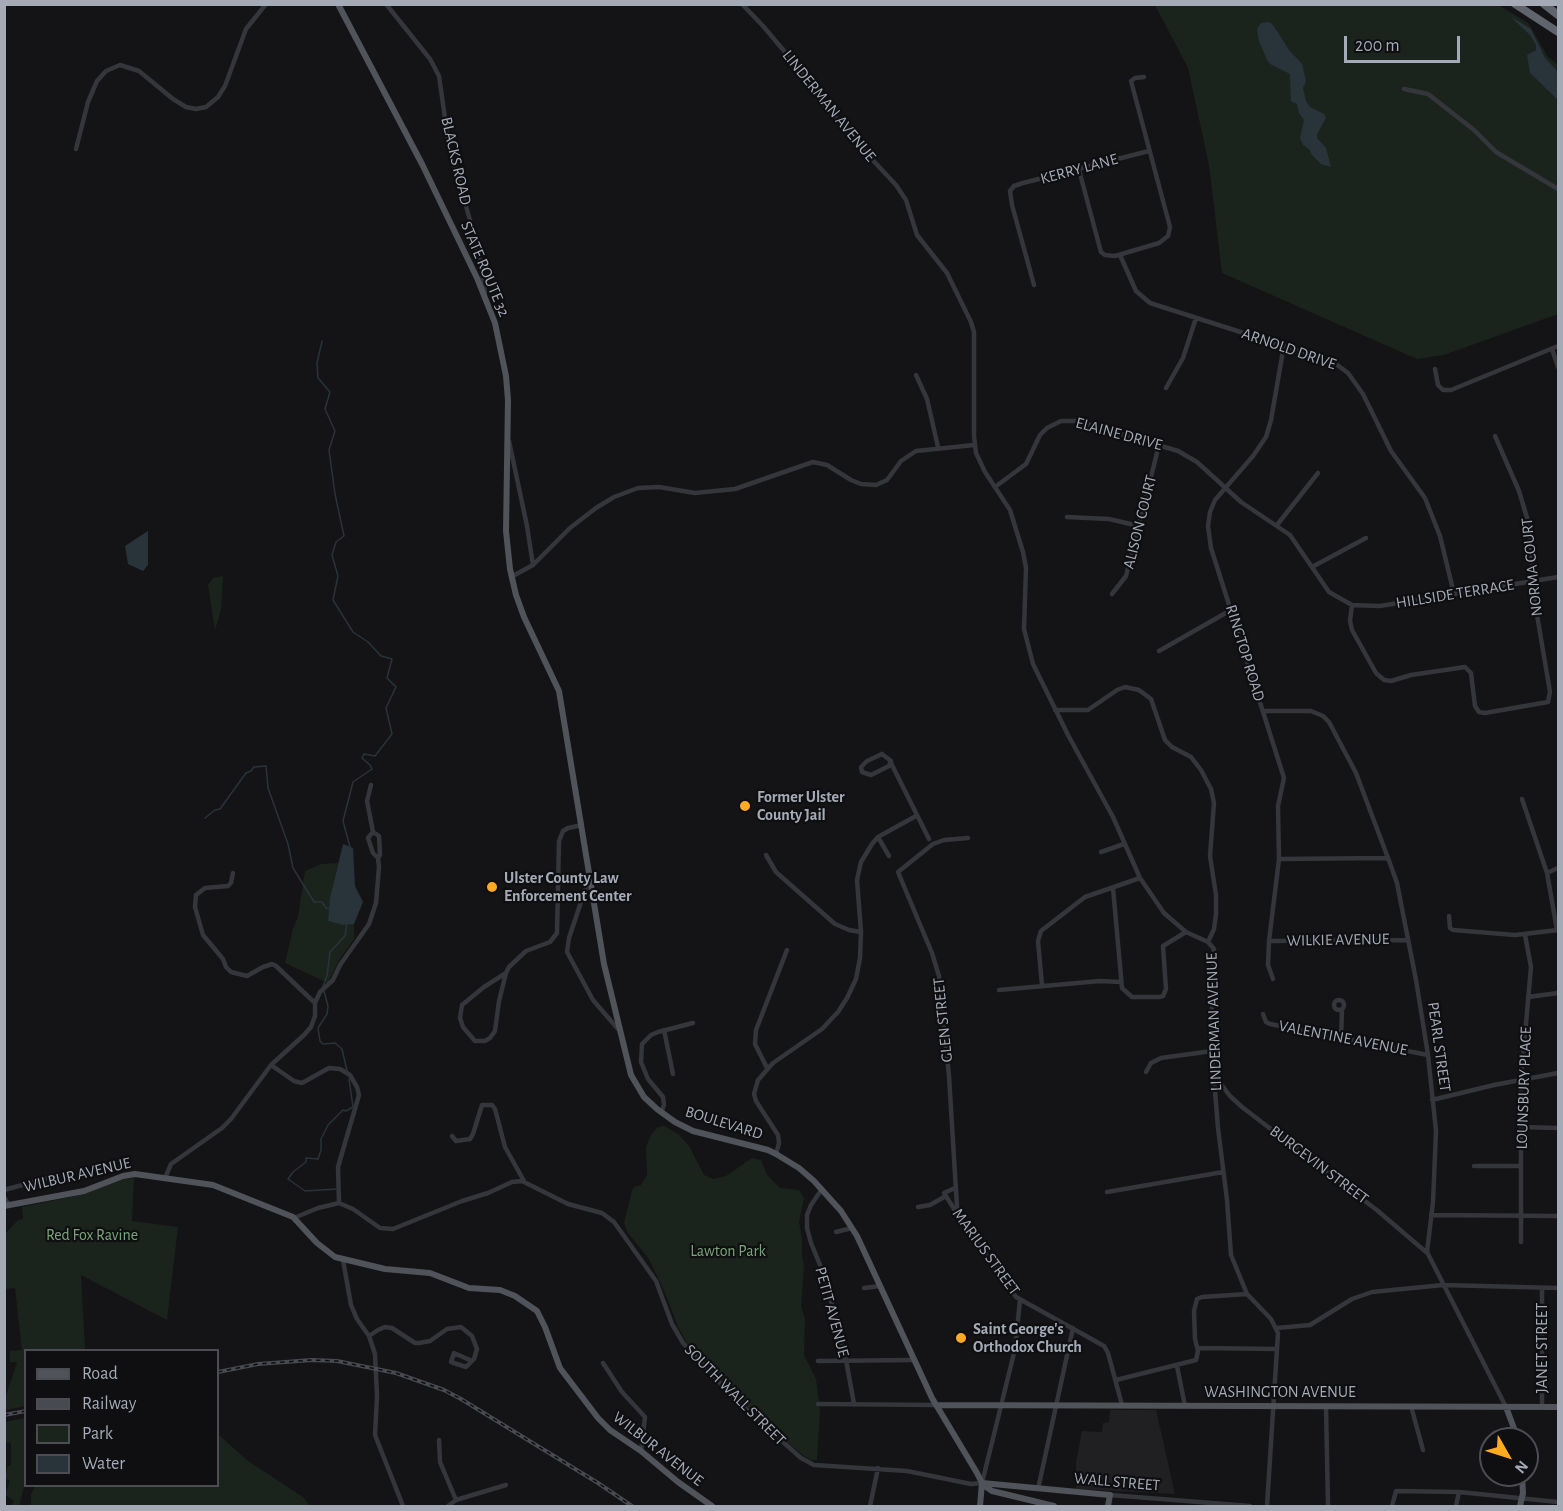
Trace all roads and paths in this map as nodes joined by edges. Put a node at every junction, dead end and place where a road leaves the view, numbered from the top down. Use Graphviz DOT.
graph roads {
  1 [pos="266,4"];
  2 [pos="338,4"];
  3 [pos="386,4"];
  4 [pos="742,4"];
  5 [pos="1515,4"];
  6 [pos="1544,4"];
  7 [pos="1558,15"];
  8 [pos="1558,32"];
  9 [pos="1144,77"];
  10 [pos="1404,89"];
  11 [pos="76,149"];
  12 [pos="1149,150"];
  13 [pos="1079,170"];
  14 [pos="1558,189"];
  15 [pos="1120,255"];
  16 [pos="1034,285"];
  17 [pos="486,298"];
  18 [pos="1196,318"];
  19 [pos="1284,345"];
  20 [pos="1558,346"];
  21 [pos="1552,349"];
  22 [pos="1558,367"];
  23 [pos="1435,369"];
  24 [pos="916,375"];
  25 [pos="1166,388"];
  26 [pos="1495,436"];
  27 [pos="508,439"];
  28 [pos="1159,445"];
  29 [pos="938,447"];
  30 [pos="975,448"];
  31 [pos="1318,472"];
  32 [pos="995,487"];
  33 [pos="1225,488"];
  34 [pos="1067,517"];
  35 [pos="1277,525"];
  36 [pos="1139,526"];
  37 [pos="1366,538"];
  38 [pos="533,566"];
  39 [pos="1312,567"];
  40 [pos="511,577"];
  41 [pos="1558,577"];
  42 [pos="1533,581"];
  43 [pos="1112,594"];
  44 [pos="1454,594"];
  45 [pos="1352,605"];
  46 [pos="1231,610"];
  47 [pos="535,638"];
  48 [pos="1159,651"];
  49 [pos="1055,710"];
  50 [pos="1263,711"];
  51 [pos="891,763"];
  52 [pos="371,785"];
  53 [pos="1522,799"];
  54 [pos="916,816"];
  55 [pos="582,825"];
  56 [pos="373,832"];
  57 [pos="878,837"];
  58 [pos="929,838"];
  59 [pos="968,838"];
  60 [pos="1124,844"];
  61 [pos="1101,852"];
  62 [pos="766,855"];
  63 [pos="890,856"];
  64 [pos="378,858"];
  65 [pos="1388,858"];
  66 [pos="1279,859"];
  67 [pos="1558,868"];
  68 [pos="233,873"];
  69 [pos="1546,873"];
  70 [pos="590,875"];
  71 [pos="1140,878"];
  72 [pos="1113,888"];
  73 [pos="1449,916"];
  74 [pos="1558,930"];
  75 [pos="861,932"];
  76 [pos="1186,932"];
  77 [pos="1525,935"];
  78 [pos="1408,940"];
  79 [pos="1269,941"];
  80 [pos="1208,942"];
  81 [pos="787,950"];
  82 [pos="506,973"];
  83 [pos="1273,979"];
  84 [pos="1121,982"];
  85 [pos="1042,986"];
  86 [pos="999,990"];
  87 [pos="1558,993"];
  88 [pos="1528,996"];
  89 [pos="315,1003"];
  90 [pos="1342,1009"];
  91 [pos="1263,1014"];
  92 [pos="693,1023"];
  93 [pos="618,1029"];
  94 [pos="664,1030"];
  95 [pos="1341,1039"];
  96 [pos="1212,1051"];
  97 [pos="1428,1055"];
  98 [pos="271,1065"];
  99 [pos="767,1068"];
  100 [pos="1146,1072"];
  101 [pos="1558,1073"];
  102 [pos="673,1074"];
  103 [pos="1215,1076"];
  104 [pos="1521,1080"];
  105 [pos="1432,1100"];
  106 [pos="661,1113"];
  107 [pos="1521,1127"];
  108 [pos="1558,1128"];
  109 [pos="452,1136"];
  110 [pos="776,1154"];
  111 [pos="1474,1166"];
  112 [pos="1521,1166"];
  113 [pos="1223,1172"];
  114 [pos="48,1178"];
  115 [pos="165,1178"];
  116 [pos="525,1182"];
  117 [pos="956,1188"];
  118 [pos="4,1190"];
  119 [pos="822,1190"];
  120 [pos="1107,1192"];
  121 [pos="945,1194"];
  122 [pos="4,1197"];
  123 [pos="339,1203"];
  124 [pos="7,1206"];
  125 [pos="918,1208"];
  126 [pos="1431,1215"];
  127 [pos="1558,1216"];
  128 [pos="1521,1217"];
  129 [pos="294,1218"];
  130 [pos="962,1221"];
  131 [pos="852,1228"];
  132 [pos="836,1232"];
  133 [pos="1521,1242"];
  134 [pos="1427,1252"];
  135 [pos="344,1260"];
  136 [pos="1443,1285"];
  137 [pos="880,1286"];
  138 [pos="864,1288"];
  139 [pos="1558,1288"];
  140 [pos="1542,1289"];
  141 [pos="1247,1294"];
  142 [pos="1020,1300"];
  143 [pos="1073,1328"];
  144 [pos="1277,1328"];
  145 [pos="369,1336"];
  146 [pos="1198,1348"];
  147 [pos="1277,1349"];
  148 [pos="846,1360"];
  149 [pos="914,1360"];
  150 [pos="472,1361"];
  151 [pos="818,1361"];
  152 [pos="603,1363"];
  153 [pos="1177,1366"];
  154 [pos="1116,1380"];
  155 [pos="818,1404"];
  156 [pos="854,1404"];
  157 [pos="936,1405"];
  158 [pos="1001,1405"];
  159 [pos="1056,1405"];
  160 [pos="1122,1405"];
  161 [pos="1185,1406"];
  162 [pos="1274,1406"];
  163 [pos="1326,1406"];
  164 [pos="1412,1406"];
  165 [pos="1542,1406"];
  166 [pos="1506,1407"];
  167 [pos="1558,1407"];
  168 [pos="1514,1427"];
  169 [pos="439,1440"];
  170 [pos="1423,1450"];
  171 [pos="641,1451"];
  172 [pos="878,1468"];
  173 [pos="982,1484"];
  174 [pos="506,1485"];
  175 [pos="1523,1487"];
  176 [pos="1037,1490"];
  177 [pos="1459,1492"];
  178 [pos="1110,1495"];
  179 [pos="1523,1498"];
  180 [pos="456,1500"];
  181 [pos="1558,1502"];
  182 [pos="1202,1504"];
  183 [pos="403,1506"];
  184 [pos="448,1506"];
  185 [pos="712,1506"];
  186 [pos="870,1506"];
  187 [pos="980,1506"];
  188 [pos="1054,1506"];
  189 [pos="1108,1506"];
  190 [pos="1250,1506"];
  191 [pos="1267,1506"];
  192 [pos="1329,1506"];
  193 [pos="1392,1506"];
  194 [pos="1456,1506"];
  195 [pos="1520,1506"];
  1 -- 11 [label="street"];
  2 -- 17 [label="main road, STATE ROUTE 32"];
  3 -- 17 [label="street, BLACKS ROAD"];
  4 -- 30 [label="street, LINDERMAN AVENUE"];
  5 -- 8 [label="highway"];
  6 -- 7 [label="highway"];
  9 -- 12 [label="street"];
  10 -- 14 [label="street"];
  12 -- 13 [label="street, KERRY LANE"];
  12 -- 15 [label="street"];
  13 -- 15 [label="street"];
  13 -- 16 [label="street, KERRY LANE"];
  15 -- 18 [label="street, ARNOLD DRIVE"];
  17 -- 27 [label="main road, STATE ROUTE 32"];
  18 -- 19 [label="street, ARNOLD DRIVE"];
  18 -- 25 [label="street"];
  19 -- 33 [label="street, RINGTOP ROAD"];
  19 -- 44 [label="street, ARNOLD DRIVE"];
  20 -- 21 [label="street"];
  21 -- 22 [label="street"];
  21 -- 23 [label="street"];
  24 -- 29 [label="street"];
  26 -- 42 [label="street, NORMA COURT"];
  27 -- 38 [label="street"];
  27 -- 40 [label="main road, STATE ROUTE 32"];
  28 -- 32 [label="street, ELAINE DRIVE"];
  28 -- 33 [label="street, ELAINE DRIVE"];
  28 -- 36 [label="street, ALISON COURT"];
  29 -- 30 [label="street"];
  29 -- 38 [label="street"];
  30 -- 32 [label="street, LINDERMAN AVENUE"];
  31 -- 35 [label="street"];
  32 -- 49 [label="street, LINDERMAN AVENUE"];
  33 -- 35 [label="street, ELAINE DRIVE"];
  33 -- 46 [label="street, RINGTOP ROAD"];
  34 -- 36 [label="street"];
  35 -- 39 [label="street, ELAINE DRIVE"];
  36 -- 43 [label="street, ALISON COURT"];
  37 -- 39 [label="street"];
  38 -- 40 [label="street"];
  39 -- 45 [label="street, ELAINE DRIVE"];
  40 -- 47 [label="main road, STATE ROUTE 32"];
  41 -- 42 [label="street, HILLSIDE TERRACE"];
  42 -- 44 [label="street, HILLSIDE TERRACE"];
  42 -- 45 [label="street, NORMA COURT"];
  44 -- 45 [label="street, HILLSIDE TERRACE"];
  46 -- 48 [label="street"];
  46 -- 50 [label="street, RINGTOP ROAD"];
  47 -- 55 [label="main road, BOULEVARD"];
  49 -- 60 [label="street, LINDERMAN AVENUE"];
  49 -- 80 [label="street"];
  50 -- 65 [label="street, PEARL STREET"];
  50 -- 66 [label="street, RINGTOP ROAD"];
  51 -- 51 [label="street"];
  51 -- 54 [label="street"];
  52 -- 56 [label="street"];
  53 -- 69 [label="street"];
  54 -- 57 [label="street"];
  54 -- 58 [label="street"];
  55 -- 70 [label="main road, BOULEVARD"];
  55 -- 82 [label="street"];
  56 -- 64 [label="street"];
  56 -- 64 [label="street"];
  57 -- 63 [label="street"];
  57 -- 75 [label="street"];
  59 -- 117 [label="street, GLEN STREET"];
  60 -- 61 [label="street"];
  60 -- 71 [label="street, LINDERMAN AVENUE"];
  62 -- 75 [label="street"];
  64 -- 89 [label="street"];
  65 -- 66 [label="street"];
  65 -- 78 [label="street, PEARL STREET"];
  66 -- 79 [label="street, RINGTOP ROAD"];
  67 -- 69 [label="street"];
  68 -- 89 [label="street"];
  69 -- 74 [label="street"];
  70 -- 93 [label="main road, BOULEVARD"];
  70 -- 93 [label="street"];
  71 -- 72 [label="street"];
  71 -- 76 [label="street, LINDERMAN AVENUE"];
  72 -- 84 [label="street"];
  72 -- 85 [label="street"];
  73 -- 77 [label="street"];
  74 -- 77 [label="street"];
  75 -- 99 [label="street"];
  76 -- 80 [label="street, LINDERMAN AVENUE"];
  76 -- 84 [label="street"];
  77 -- 88 [label="street, LOUNSBURY PLACE"];
  78 -- 79 [label="street, WILKIE AVENUE"];
  78 -- 97 [label="street, PEARL STREET"];
  79 -- 83 [label="street, RINGTOP ROAD"];
  80 -- 96 [label="street, LINDERMAN AVENUE"];
  81 -- 99 [label="street"];
  82 -- 82 [label="street"];
  84 -- 85 [label="street"];
  85 -- 86 [label="street"];
  87 -- 88 [label="street"];
  88 -- 104 [label="street, LOUNSBURY PLACE"];
  89 -- 98 [label="street"];
  90 -- 95 [label="street"];
  91 -- 95 [label="street, VALENTINE AVENUE"];
  92 -- 94 [label="street"];
  93 -- 106 [label="main road, BOULEVARD"];
  94 -- 102 [label="street"];
  94 -- 106 [label="street"];
  95 -- 97 [label="street, VALENTINE AVENUE"];
  96 -- 100 [label="street"];
  96 -- 103 [label="street, LINDERMAN AVENUE"];
  97 -- 105 [label="street, PEARL STREET"];
  98 -- 115 [label="street"];
  98 -- 123 [label="street"];
  99 -- 110 [label="street"];
  101 -- 104 [label="street"];
  103 -- 113 [label="street, LINDERMAN AVENUE"];
  103 -- 134 [label="street, BURGEVIN STREET"];
  104 -- 105 [label="street"];
  104 -- 107 [label="street, LOUNSBURY PLACE"];
  105 -- 126 [label="street, PEARL STREET"];
  106 -- 110 [label="main road, BOULEVARD"];
  107 -- 108 [label="street"];
  107 -- 112 [label="street, LOUNSBURY PLACE"];
  109 -- 116 [label="street"];
  110 -- 119 [label="main road, BOULEVARD"];
  111 -- 112 [label="street"];
  112 -- 128 [label="street, LOUNSBURY PLACE"];
  113 -- 120 [label="street"];
  113 -- 141 [label="street, LINDERMAN AVENUE"];
  114 -- 118 [label="street"];
  115 -- 124 [label="main road, WILBUR AVENUE"];
  115 -- 129 [label="main road, WILBUR AVENUE"];
  116 -- 123 [label="street"];
  116 -- 172 [label="street, SOUTH WALL STREET"];
  117 -- 121 [label="street"];
  117 -- 130 [label="street, GLEN STREET"];
  119 -- 131 [label="main road, BOULEVARD"];
  119 -- 148 [label="street, PETIT AVENUE"];
  121 -- 125 [label="street"];
  121 -- 130 [label="street, MARIUS STREET"];
  122 -- 124 [label="street"];
  123 -- 129 [label="street"];
  126 -- 128 [label="street"];
  126 -- 134 [label="street, PEARL STREET"];
  127 -- 128 [label="street"];
  128 -- 133 [label="street, LOUNSBURY PLACE"];
  129 -- 135 [label="main road, WILBUR AVENUE"];
  130 -- 142 [label="street, MARIUS STREET"];
  131 -- 132 [label="street"];
  131 -- 137 [label="main road, BOULEVARD"];
  134 -- 136 [label="street"];
  135 -- 145 [label="street"];
  135 -- 171 [label="main road, WILBUR AVENUE"];
  136 -- 140 [label="street"];
  136 -- 144 [label="street"];
  136 -- 166 [label="street"];
  137 -- 138 [label="street"];
  137 -- 149 [label="main road, BOULEVARD"];
  139 -- 140 [label="street"];
  140 -- 165 [label="street, JANET STREET"];
  141 -- 144 [label="street, LINDERMAN AVENUE"];
  141 -- 146 [label="street"];
  142 -- 143 [label="street, MARIUS STREET"];
  142 -- 158 [label="street"];
  143 -- 154 [label="street, MARIUS STREET"];
  143 -- 159 [label="street"];
  144 -- 147 [label="street"];
  145 -- 150 [label="street"];
  145 -- 183 [label="street"];
  146 -- 147 [label="street"];
  146 -- 153 [label="street"];
  147 -- 162 [label="street"];
  148 -- 149 [label="street"];
  148 -- 151 [label="street"];
  148 -- 156 [label="street, PETIT AVENUE"];
  149 -- 157 [label="main road, BOULEVARD"];
  152 -- 171 [label="street"];
  153 -- 154 [label="street"];
  153 -- 161 [label="street"];
  154 -- 160 [label="street, MARIUS STREET"];
  155 -- 156 [label="street"];
  156 -- 157 [label="street"];
  157 -- 158 [label="main road, WASHINGTON AVENUE"];
  157 -- 173 [label="main road, BOULEVARD"];
  158 -- 159 [label="main road, WASHINGTON AVENUE"];
  158 -- 173 [label="street"];
  159 -- 160 [label="main road, WASHINGTON AVENUE"];
  159 -- 176 [label="street"];
  160 -- 161 [label="main road, WASHINGTON AVENUE"];
  161 -- 162 [label="main road, WASHINGTON AVENUE"];
  162 -- 163 [label="main road, WASHINGTON AVENUE"];
  162 -- 191 [label="street"];
  163 -- 164 [label="main road, WASHINGTON AVENUE"];
  163 -- 192 [label="street"];
  164 -- 166 [label="main road, WASHINGTON AVENUE"];
  164 -- 170 [label="street"];
  165 -- 166 [label="main road, WASHINGTON AVENUE"];
  165 -- 167 [label="main road, WASHINGTON AVENUE"];
  166 -- 168 [label="main road"];
  169 -- 180 [label="street"];
  171 -- 185 [label="main road, WILBUR AVENUE"];
  172 -- 173 [label="street, SOUTH WALL STREET"];
  172 -- 186 [label="street"];
  173 -- 176 [label="main road, WALL STREET"];
  173 -- 187 [label="main road"];
  173 -- 188 [label="main road"];
  174 -- 180 [label="street"];
  175 -- 179 [label="main road"];
  176 -- 178 [label="main road, WALL STREET"];
  177 -- 179 [label="street"];
  177 -- 193 [label="street"];
  177 -- 194 [label="street"];
  178 -- 182 [label="street, WALL STREET"];
  178 -- 189 [label="main road"];
  179 -- 181 [label="street"];
  179 -- 195 [label="main road"];
  180 -- 184 [label="street"];
  182 -- 190 [label="street, WALL STREET"];
}
